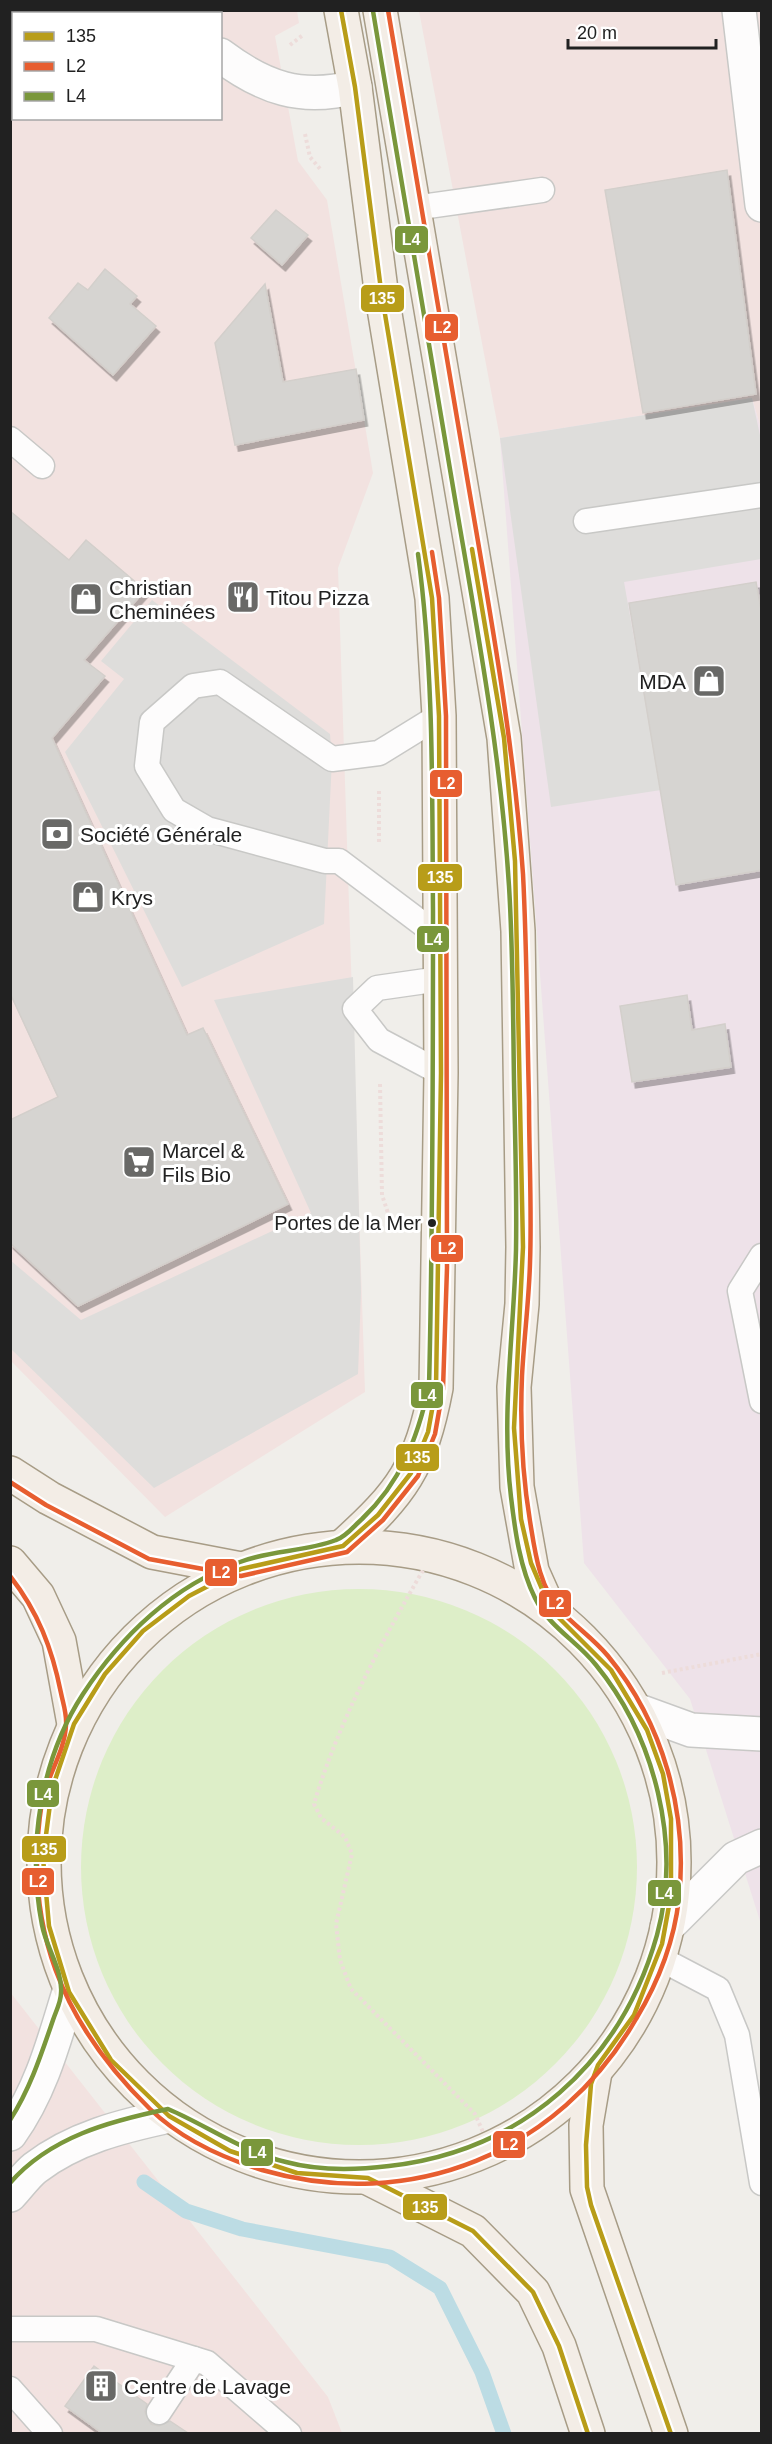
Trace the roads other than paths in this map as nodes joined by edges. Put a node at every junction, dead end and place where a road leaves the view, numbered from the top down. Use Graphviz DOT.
graph roads {
  1 [pos="341,10"];
  2 [pos="380,10"];
  3 [pos="739,10"];
  4 [pos="222,56"];
  5 [pos="753,62"];
  6 [pos="355,87"];
  7 [pos="542,190"];
  8 [pos="762,205"];
  9 [pos="414,208"];
  10 [pos="10,439"];
  11 [pos="42,466"];
  12 [pos="762,495"];
  13 [pos="586,521"];
  14 [pos="439,716"];
  15 [pos="440,937"];
  16 [pos="440,980"];
  17 [pos="441,1073"];
  18 [pos="762,1256"];
  19 [pos="762,1401"];
  20 [pos="10,1473"];
  21 [pos="343,1546"];
  22 [pos="10,1563"];
  23 [pos="241,1569"];
  24 [pos="549,1609"];
  25 [pos="636,1710"];
  26 [pos="74,1724"];
  27 [pos="762,1734"];
  28 [pos="762,1846"];
  29 [pos="667,1927"];
  30 [pos="659,1958"];
  31 [pos="69,1992"];
  32 [pos="595,2072"];
  33 [pos="169,2116"];
  34 [pos="10,2134"];
  35 [pos="368,2178"];
  36 [pos="762,2183"];
  37 [pos="10,2196"];
  38 [pos="10,2329"];
  39 [pos="194,2359"];
  40 [pos="10,2389"];
  41 [pos="159,2412"];
  42 [pos="50,2433"];
  43 [pos="289,2433"];
  44 [pos="588,2433"];
  45 [pos="671,2433"];
  1 -- 6 [label="main road"];
  2 -- 9 [label="main road"];
  3 -- 5 [label="street"];
  4 -- 6 [label="street"];
  5 -- 8 [label="street"];
  6 -- 14 [label="main road"];
  7 -- 9 [label="lane"];
  9 -- 24 [label="main road"];
  10 -- 11 [label="lane"];
  12 -- 13 [label="lane"];
  14 -- 15 [label="main road"];
  14 -- 15 [label="lane"];
  15 -- 16 [label="main road"];
  16 -- 17 [label="main road"];
  16 -- 17 [label="lane"];
  17 -- 21 [label="main road"];
  18 -- 19 [label="lane"];
  20 -- 23 [label="main road"];
  21 -- 23 [label="main road"];
  21 -- 24 [label="main road"];
  22 -- 26 [label="main road"];
  23 -- 26 [label="main road"];
  24 -- 25 [label="main road"];
  25 -- 27 [label="street"];
  25 -- 29 [label="main road"];
  26 -- 31 [label="main road"];
  28 -- 29 [label="street"];
  29 -- 30 [label="main road"];
  30 -- 32 [label="main road"];
  30 -- 36 [label="lane"];
  31 -- 33 [label="main road"];
  31 -- 34 [label="street"];
  32 -- 35 [label="main road"];
  32 -- 45 [label="main road"];
  33 -- 35 [label="main road"];
  33 -- 37 [label="street"];
  35 -- 44 [label="main road"];
  38 -- 39 [label="lane"];
  39 -- 41 [label="lane"];
  39 -- 43 [label="lane"];
  40 -- 42 [label="lane"];
}
